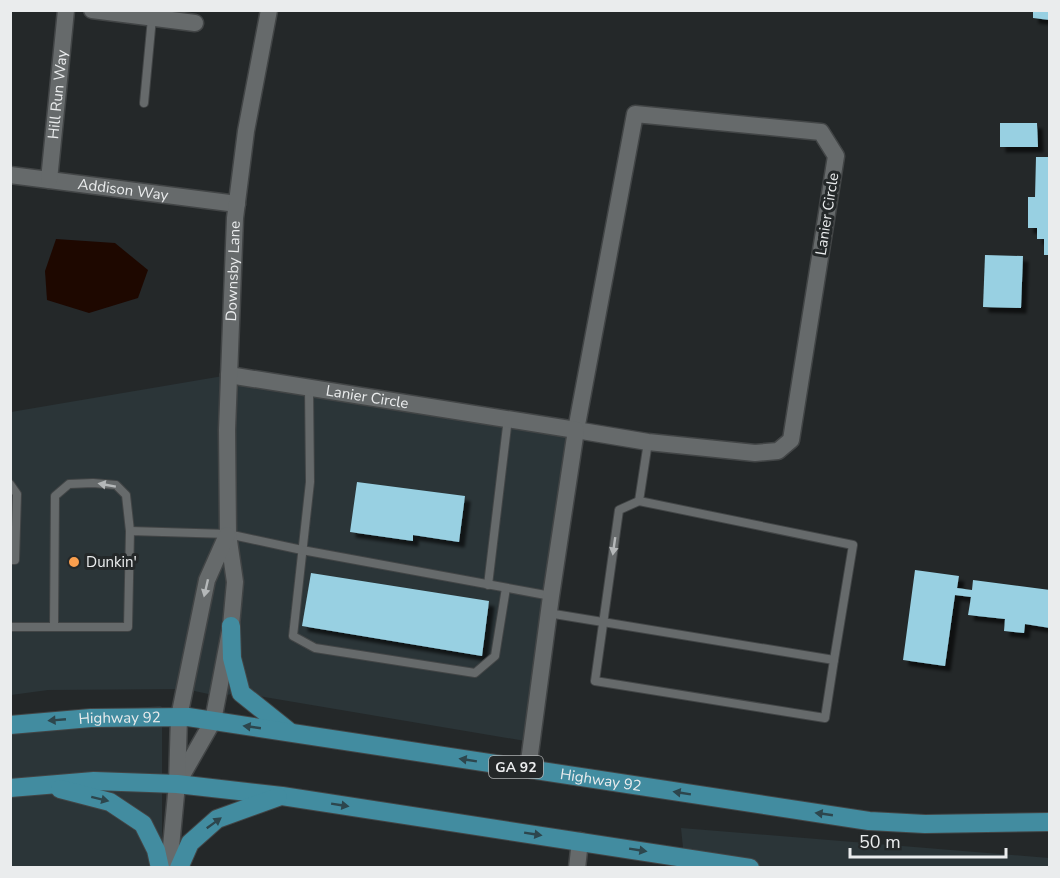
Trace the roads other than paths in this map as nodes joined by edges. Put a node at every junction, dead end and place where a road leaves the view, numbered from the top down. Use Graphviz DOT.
graph roads {
  1 [pos="66,10"];
  2 [pos="92,10"];
  3 [pos="269,10"];
  4 [pos="152,18"];
  5 [pos="195,22"];
  6 [pos="144,103"];
  7 [pos="10,175"];
  8 [pos="49,180"];
  9 [pos="237,204"];
  10 [pos="229,375"];
  11 [pos="309,388"];
  12 [pos="508,418"];
  13 [pos="576,430"];
  14 [pos="648,441"];
  15 [pos="10,484"];
  16 [pos="639,501"];
  17 [pos="130,531"];
  18 [pos="228,534"];
  19 [pos="302,550"];
  20 [pos="13,560"];
  21 [pos="488,585"];
  22 [pos="506,588"];
  23 [pos="551,596"];
  24 [pos="548,613"];
  25 [pos="604,622"];
  26 [pos="54,626"];
  27 [pos="10,627"];
  28 [pos="231,627"];
  29 [pos="834,660"];
  30 [pos="179,717"];
  31 [pos="213,721"];
  32 [pos="10,724"];
  33 [pos="291,733"];
  34 [pos="528,769"];
  35 [pos="177,784"];
  36 [pos="43,785"];
  37 [pos="10,788"];
  38 [pos="282,796"];
  39 [pos="1050,822"];
  40 [pos="580,841"];
  41 [pos="160,867"];
  42 [pos="169,867"];
  43 [pos="179,867"];
  44 [pos="577,867"];
  45 [pos="750,867"];
  1 -- 8 [label="street, Hill Run Way"];
  2 -- 4 [label="street"];
  3 -- 9 [label="street, Downsby Lane"];
  4 -- 5 [label="street"];
  4 -- 6 [label="lane"];
  7 -- 8 [label="street, Addison Way"];
  8 -- 9 [label="street, Addison Way"];
  9 -- 10 [label="street, Downsby Lane"];
  10 -- 11 [label="street, Lanier Circle"];
  10 -- 18 [label="street, Downsby Lane"];
  11 -- 12 [label="street, Lanier Circle"];
  11 -- 19 [label="lane"];
  12 -- 13 [label="street, Lanier Circle"];
  12 -- 21 [label="lane"];
  13 -- 14 [label="street, Lanier Circle"];
  13 -- 14 [label="street, Lanier Circle"];
  13 -- 23 [label="street, Lanier Circle"];
  14 -- 16 [label="lane"];
  15 -- 20 [label="lane"];
  16 -- 25 [label="lane, one-way"];
  16 -- 29 [label="lane"];
  17 -- 18 [label="lane"];
  17 -- 26 [label="lane"];
  17 -- 26 [label="lane, one-way"];
  18 -- 19 [label="lane"];
  18 -- 28 [label="street, Downsby Lane"];
  18 -- 30 [label="street, Downsby Lane, one-way"];
  19 -- 21 [label="lane"];
  19 -- 22 [label="lane"];
  21 -- 22 [label="lane"];
  22 -- 23 [label="lane"];
  23 -- 24 [label="street, Lanier Circle"];
  24 -- 25 [label="lane"];
  24 -- 34 [label="street, Lanier Circle"];
  25 -- 29 [label="lane"];
  25 -- 29 [label="lane"];
  26 -- 27 [label="lane"];
  28 -- 31 [label="street, Downsby Lane"];
  28 -- 33 [label="main road"];
  30 -- 31 [label="main road, Highway 92 / GA 92"];
  30 -- 32 [label="main road, Highway 92 / GA 92, one-way"];
  30 -- 35 [label="street, Downsby Lane"];
  33 -- 31 [label="main road, Highway 92 / GA 92, one-way"];
  31 -- 35 [label="street, Downsby Lane"];
  34 -- 33 [label="main road, Highway 92 / GA 92, one-way"];
  39 -- 34 [label="main road, Highway 92 / GA 92, one-way"];
  35 -- 36 [label="main road"];
  35 -- 38 [label="main road"];
  35 -- 42 [label="street"];
  36 -- 37 [label="main road"];
  36 -- 41 [label="main road, one-way"];
  38 -- 40 [label="main road, one-way"];
  43 -- 38 [label="main road, one-way"];
  40 -- 44 [label="street"];
  40 -- 45 [label="main road, one-way"];
}
